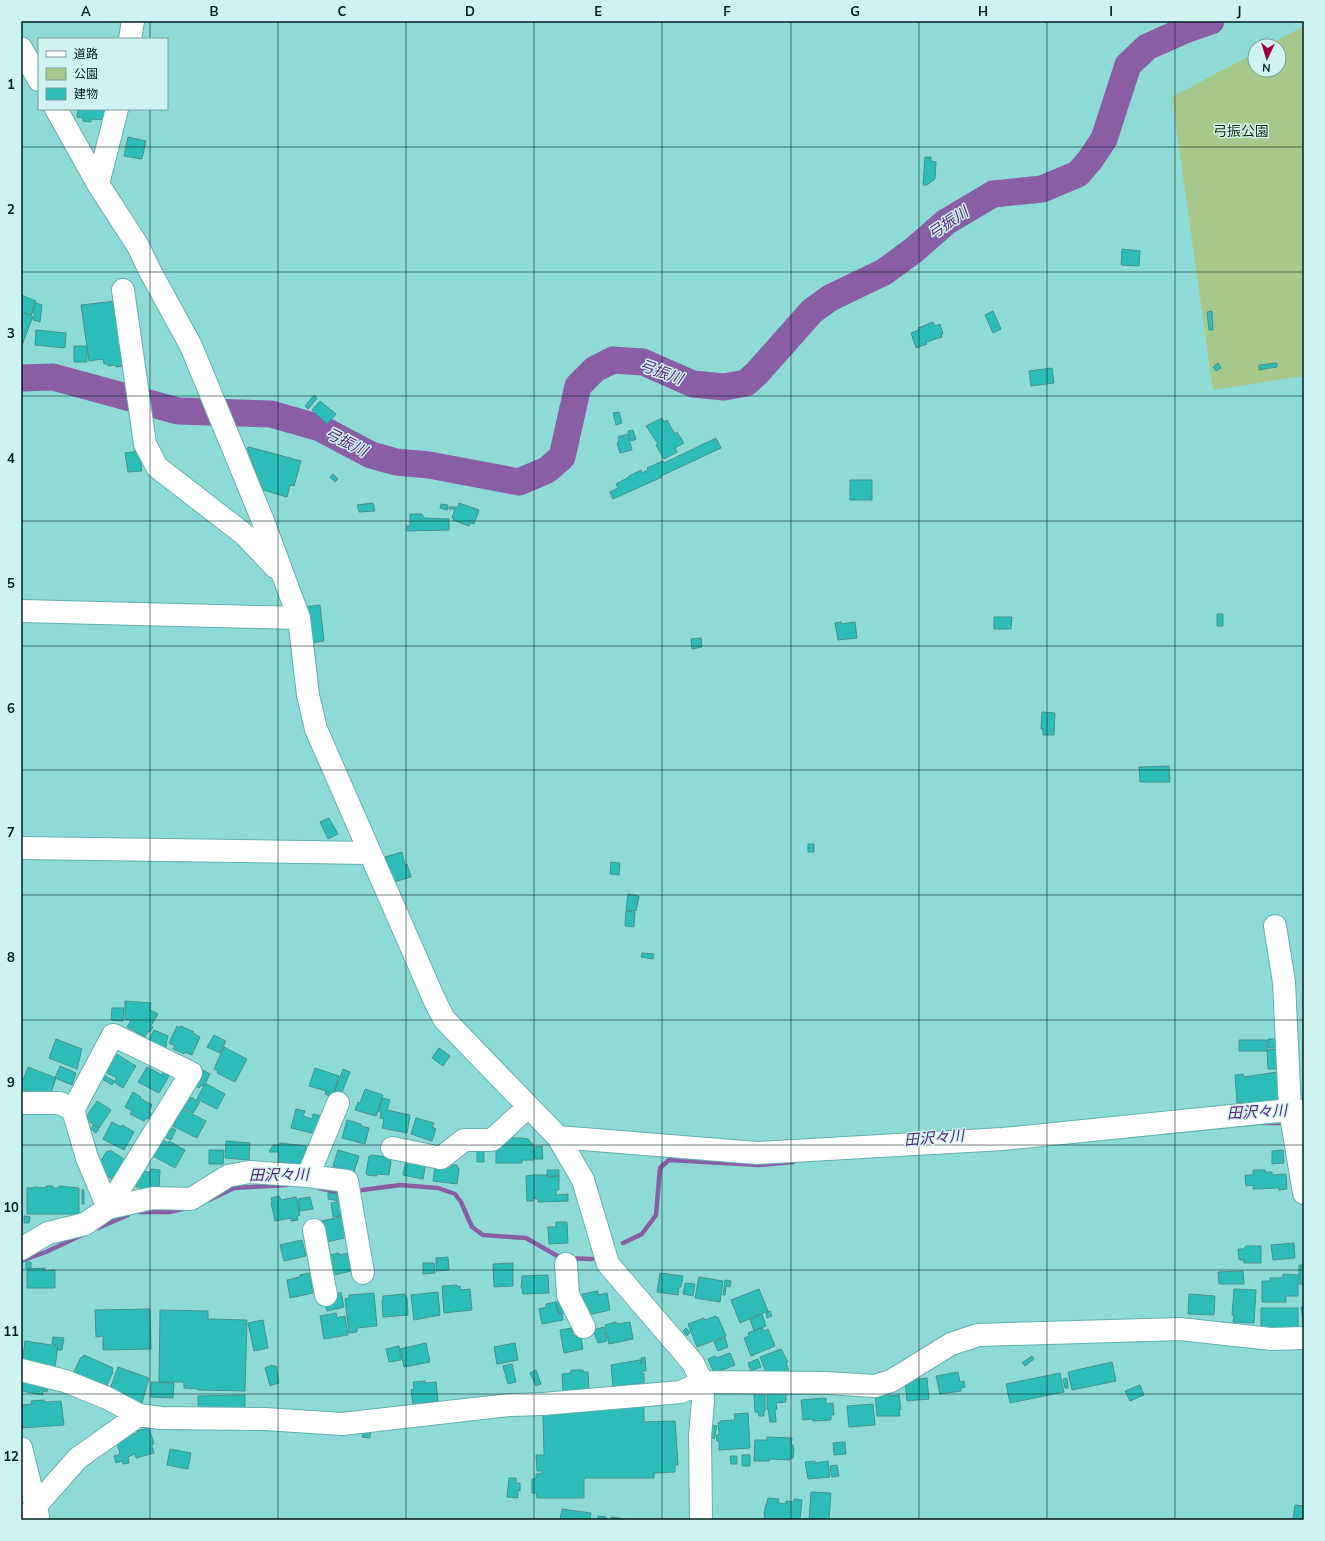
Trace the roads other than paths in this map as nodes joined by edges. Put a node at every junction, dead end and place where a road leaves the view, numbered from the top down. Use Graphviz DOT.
graph roads {
  1 [pos="133,21"];
  2 [pos="130,38"];
  3 [pos="21,48"];
  4 [pos="38,78"];
  5 [pos="57,110"];
  6 [pos="117,110"];
  7 [pos="98,184"];
  8 [pos="123,290"];
  9 [pos="282,574"];
  10 [pos="21,611"];
  11 [pos="299,618"];
  12 [pos="21,848"];
  13 [pos="370,853"];
  14 [pos="1275,926"];
  15 [pos="21,1103"];
  16 [pos="338,1103"];
  17 [pos="528,1107"];
  18 [pos="72,1110"];
  19 [pos="1294,1116"];
  20 [pos="558,1137"];
  21 [pos="392,1148"];
  22 [pos="308,1176"];
  23 [pos="1304,1193"];
  24 [pos="108,1208"];
  25 [pos="314,1230"];
  26 [pos="21,1249"];
  27 [pos="566,1264"];
  28 [pos="364,1273"];
  29 [pos="326,1295"];
  30 [pos="584,1327"];
  31 [pos="1304,1338"];
  32 [pos="21,1370"];
  33 [pos="702,1382"];
  34 [pos="139,1415"];
  35 [pos="21,1448"];
  36 [pos="32,1515"];
  37 [pos="701,1520"];
  1 -- 2 [label="street"];
  3 -- 4 [label="street"];
  5 -- 7 [label="street"];
  6 -- 7 [label="street"];
  7 -- 9 [label="street"];
  8 -- 9 [label="street"];
  9 -- 11 [label="street"];
  10 -- 11 [label="street"];
  11 -- 13 [label="street"];
  12 -- 13 [label="street"];
  13 -- 17 [label="street"];
  14 -- 19 [label="street"];
  15 -- 18 [label="street"];
  16 -- 22 [label="street"];
  17 -- 20 [label="street"];
  17 -- 21 [label="street"];
  18 -- 24 [label="street"];
  18 -- 24 [label="street"];
  19 -- 20 [label="street"];
  19 -- 23 [label="street"];
  20 -- 33 [label="street"];
  22 -- 24 [label="street"];
  22 -- 28 [label="street"];
  24 -- 26 [label="street"];
  25 -- 29 [label="street"];
  27 -- 30 [label="street"];
  31 -- 33 [label="street"];
  32 -- 34 [label="street"];
  33 -- 34 [label="street"];
  33 -- 37 [label="street"];
  34 -- 36 [label="street"];
  35 -- 36 [label="street"];
}
